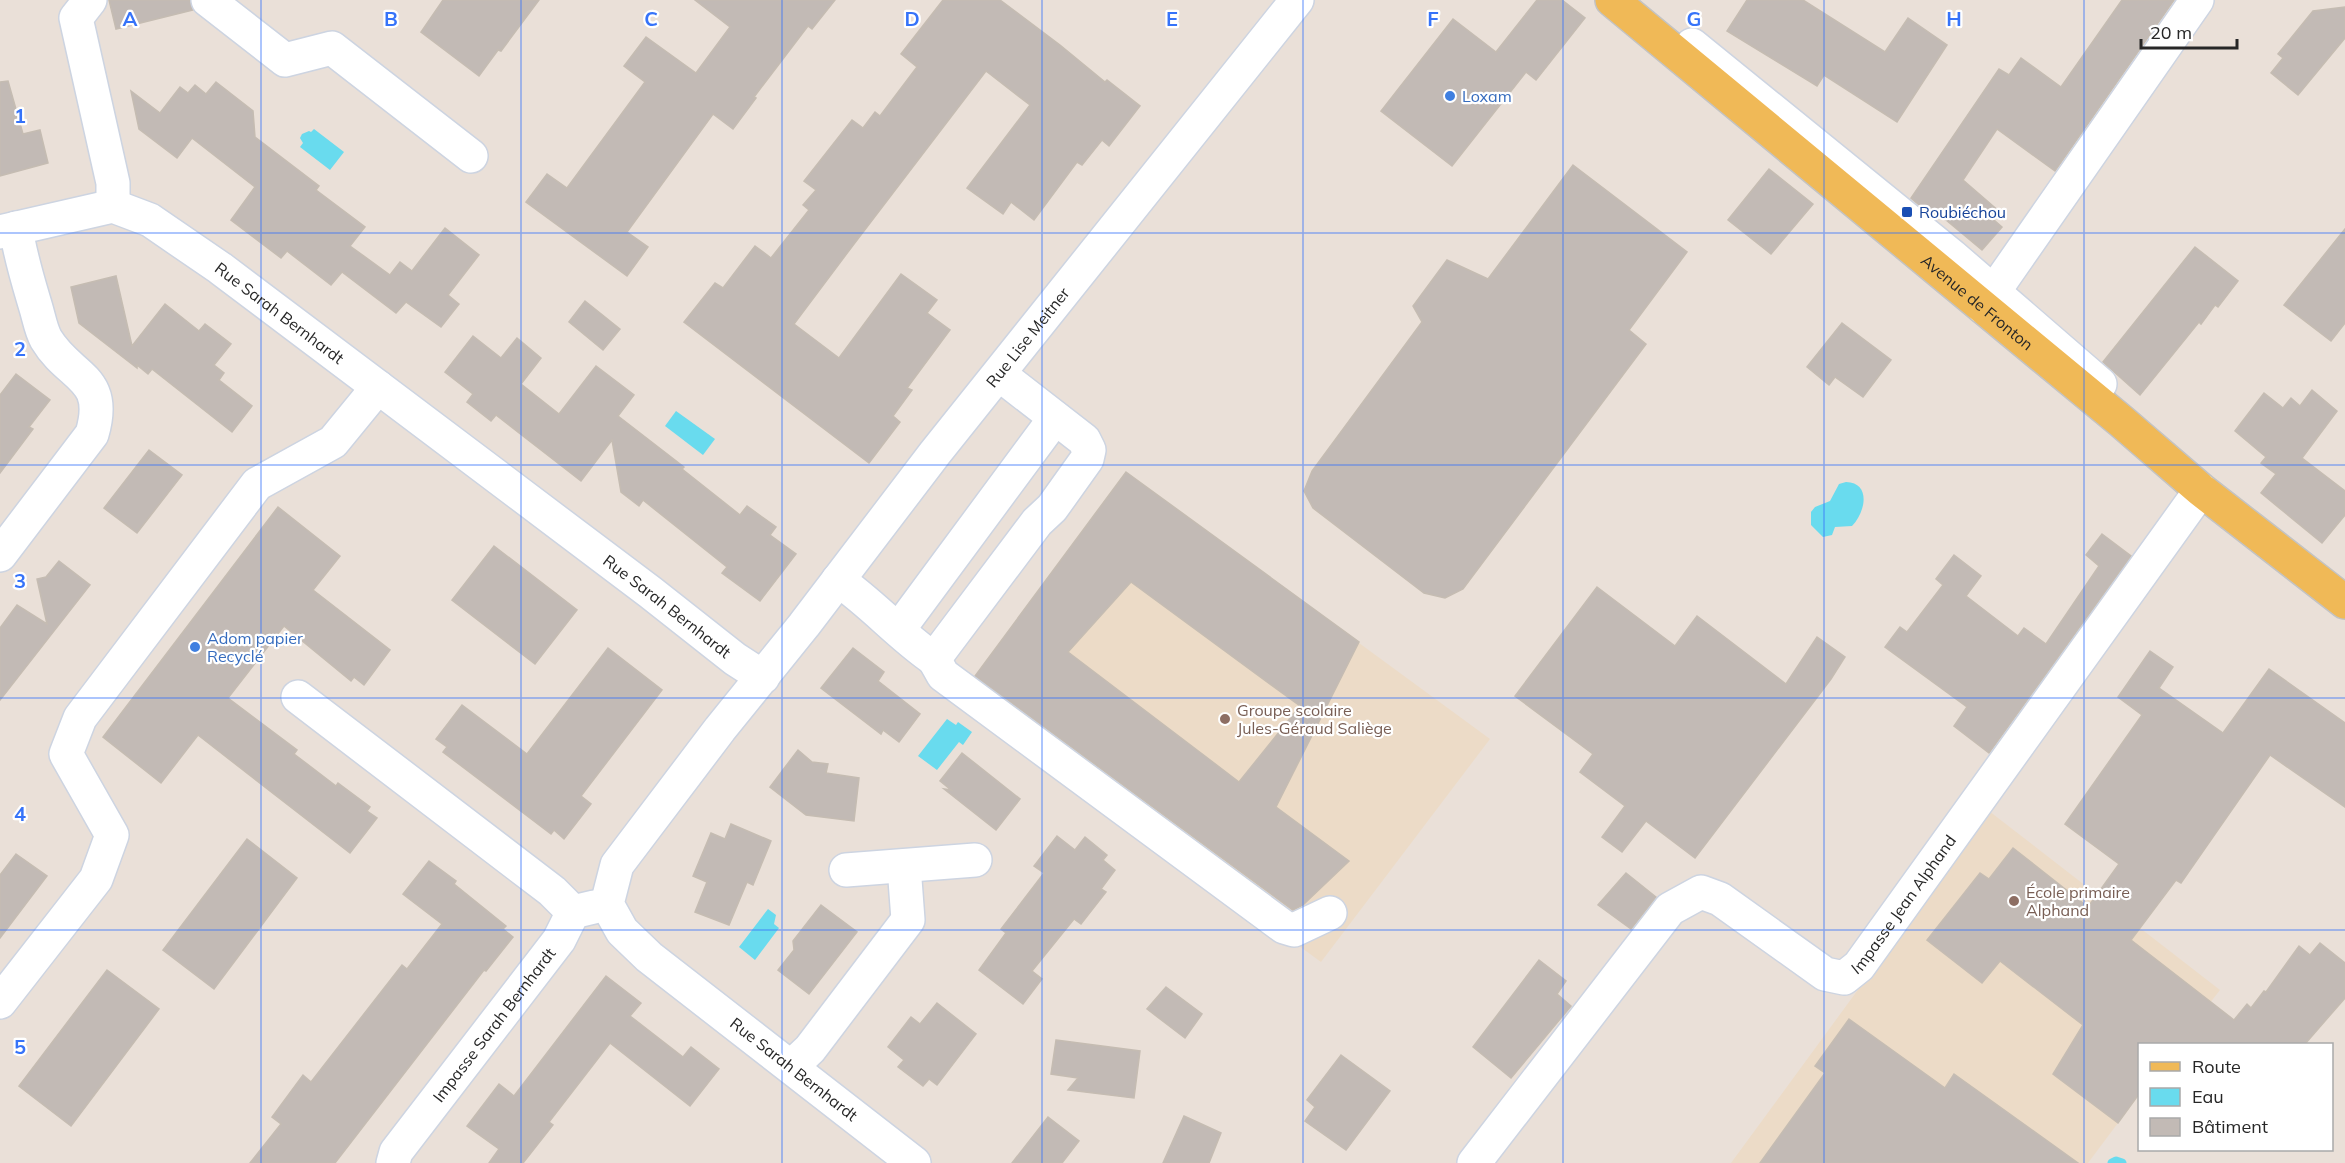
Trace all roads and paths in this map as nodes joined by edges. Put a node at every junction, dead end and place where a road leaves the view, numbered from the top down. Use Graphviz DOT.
graph roads {
  1 [pos="90,0"];
  2 [pos="208,0"];
  3 [pos="1297,0"];
  4 [pos="1612,0"];
  5 [pos="1637,0"];
  6 [pos="2197,0"];
  7 [pos="471,156"];
  8 [pos="113,206"];
  9 [pos="8,230"];
  10 [pos="1989,299"];
  11 [pos="999,374"];
  12 [pos="378,387"];
  13 [pos="1055,418"];
  14 [pos="2201,490"];
  15 [pos="0,555"];
  16 [pos="838,580"];
  17 [pos="2345,602"];
  18 [pos="899,629"];
  19 [pos="934,659"];
  20 [pos="763,677"];
  21 [pos="298,697"];
  22 [pos="975,860"];
  23 [pos="904,866"];
  24 [pos="846,870"];
  25 [pos="607,904"];
  26 [pos="573,912"];
  27 [pos="1330,913"];
  28 [pos="0,1002"];
  29 [pos="791,1067"];
  30 [pos="393,1163"];
  31 [pos="914,1163"];
  32 [pos="1474,1163"];
  1 -- 8 [label="street"];
  2 -- 7 [label="street"];
  3 -- 11 [label="street, Rue Lise Meitner"];
  4 -- 10 [label="main road, Avenue de Fronton"];
  5 -- 10 [label="street"];
  6 -- 10 [label="street"];
  8 -- 9 [label="street"];
  8 -- 12 [label="street, Rue Sarah Bernhardt"];
  9 -- 15 [label="street"];
  10 -- 14 [label="main road, Avenue de Fronton"];
  11 -- 13 [label="street"];
  11 -- 16 [label="street, Rue Lise Meitner"];
  12 -- 20 [label="street, Rue Sarah Bernhardt"];
  12 -- 28 [label="street"];
  13 -- 18 [label="street"];
  13 -- 19 [label="street"];
  14 -- 17 [label="main road, Avenue de Fronton"];
  14 -- 32 [label="street, Impasse Jean Alphand"];
  16 -- 18 [label="street"];
  16 -- 20 [label="street, Rue Lise Meitner"];
  18 -- 19 [label="street"];
  19 -- 27 [label="street"];
  20 -- 25 [label="street"];
  21 -- 26 [label="street"];
  22 -- 23 [label="street"];
  23 -- 24 [label="street"];
  23 -- 29 [label="street"];
  25 -- 26 [label="street"];
  25 -- 29 [label="street, Rue Sarah Bernhardt"];
  26 -- 30 [label="street, Impasse Sarah Bernhardt"];
  29 -- 31 [label="street, Rue Sarah Bernhardt"];
}
